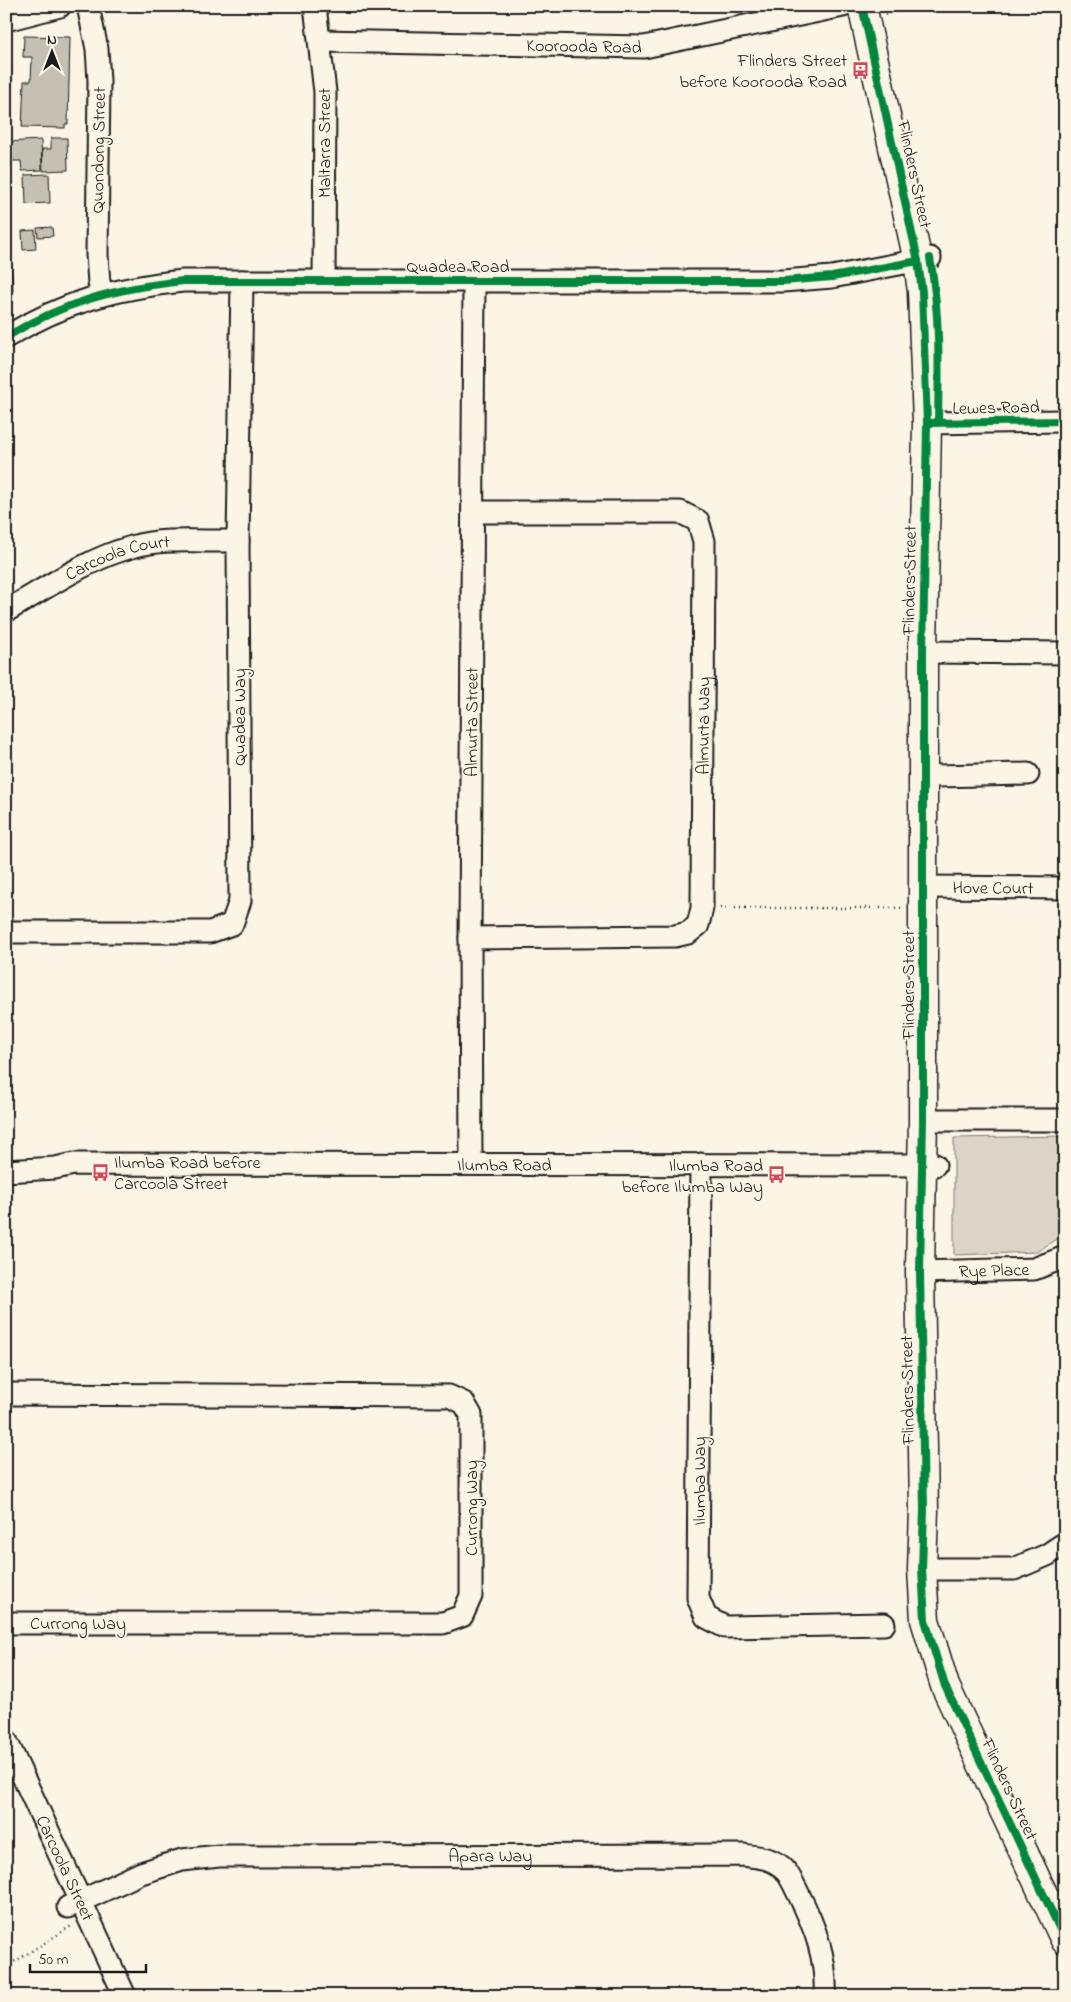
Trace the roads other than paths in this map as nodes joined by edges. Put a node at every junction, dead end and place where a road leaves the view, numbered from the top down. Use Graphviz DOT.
graph roads {
  1 [pos="60,6"];
  2 [pos="88,6"];
  3 [pos="316,6"];
  4 [pos="843,6"];
  5 [pos="869,10"];
  6 [pos="6,20"];
  7 [pos="320,41"];
  8 [pos="924,259"];
  9 [pos="324,280"];
  10 [pos="242,281"];
  11 [pos="474,281"];
  12 [pos="103,294"];
  13 [pos="6,337"];
  14 [pos="1065,421"];
  15 [pos="932,423"];
  16 [pos="473,512"];
  17 [pos="238,541"];
  18 [pos="6,610"];
  19 [pos="930,652"];
  20 [pos="1065,653"];
  21 [pos="936,776"];
  22 [pos="1021,778"];
  23 [pos="1065,888"];
  24 [pos="923,894"];
  25 [pos="6,932"];
  26 [pos="470,938"];
  27 [pos="929,1120"];
  28 [pos="1065,1120"];
  29 [pos="6,1159"];
  30 [pos="471,1163"];
  31 [pos="74,1164"];
  32 [pos="701,1164"];
  33 [pos="928,1165"];
  34 [pos="6,1171"];
  35 [pos="1065,1257"];
  36 [pos="927,1272"];
  37 [pos="6,1394"];
  38 [pos="1065,1543"];
  39 [pos="928,1569"];
  40 [pos="6,1623"];
  41 [pos="884,1624"];
  42 [pos="6,1740"];
  43 [pos="6,1774"];
  44 [pos="27,1804"];
  45 [pos="1065,1907"];
  46 [pos="75,1910"];
  47 [pos="1065,1940"];
  48 [pos="109,1996"];
  49 [pos="125,1996"];
  50 [pos="825,1996"];
  1 -- 6 [label="street"];
  2 -- 12 [label="street, Quondong Street"];
  3 -- 7 [label="street, Maltarra Street"];
  4 -- 7 [label="street, Koorooda Road"];
  5 -- 8 [label="main road, Flinders Street"];
  7 -- 9 [label="street, Maltarra Street"];
  8 -- 11 [label="street, Quadea Road"];
  8 -- 15 [label="main road, Flinders Street"];
  9 -- 10 [label="street, Quadea Road"];
  9 -- 11 [label="street, Quadea Road"];
  10 -- 12 [label="street, Quadea Road"];
  10 -- 17 [label="street, Quadea Way"];
  11 -- 16 [label="street, Almurta Street"];
  12 -- 13 [label="street, Quadea Road"];
  14 -- 15 [label="street, Lewes Road"];
  15 -- 19 [label="main road, Flinders Street"];
  16 -- 26 [label="street, Almurta Street"];
  16 -- 26 [label="street, Almurta Way"];
  17 -- 18 [label="street, Carcoola Court"];
  17 -- 25 [label="street, Quadea Way"];
  19 -- 20 [label="street"];
  19 -- 21 [label="main road, Flinders Street"];
  19 -- 24 [label="main road, Flinders Street"];
  21 -- 22 [label="street"];
  21 -- 24 [label="main road, Flinders Street"];
  23 -- 24 [label="street, Hove Court"];
  24 -- 27 [label="main road, Flinders Street"];
  26 -- 30 [label="street, Almurta Street"];
  27 -- 28 [label="street"];
  27 -- 33 [label="main road, Flinders Street"];
  29 -- 31 [label="street, Ilumba Road"];
  30 -- 31 [label="street, Ilumba Road"];
  30 -- 32 [label="street, Ilumba Road"];
  31 -- 34 [label="street, Ilumba Road"];
  32 -- 33 [label="street, Ilumba Road"];
  32 -- 41 [label="street, Ilumba Way"];
  33 -- 36 [label="main road, Flinders Street"];
  35 -- 36 [label="street, Rye Place"];
  36 -- 39 [label="main road, Flinders Street"];
  37 -- 40 [label="street, Currong Way"];
  38 -- 39 [label="street"];
  39 -- 45 [label="main road, Flinders Street"];
  39 -- 47 [label="main road, Flinders Street"];
  42 -- 44 [label="street, Carcoola Street"];
  43 -- 44 [label="street, Carcoola Street"];
  44 -- 46 [label="street, Carcoola Street"];
  46 -- 48 [label="street, Carcoola Street"];
  46 -- 49 [label="street, Carcoola Street"];
  46 -- 50 [label="street, Apara Way"];
}
